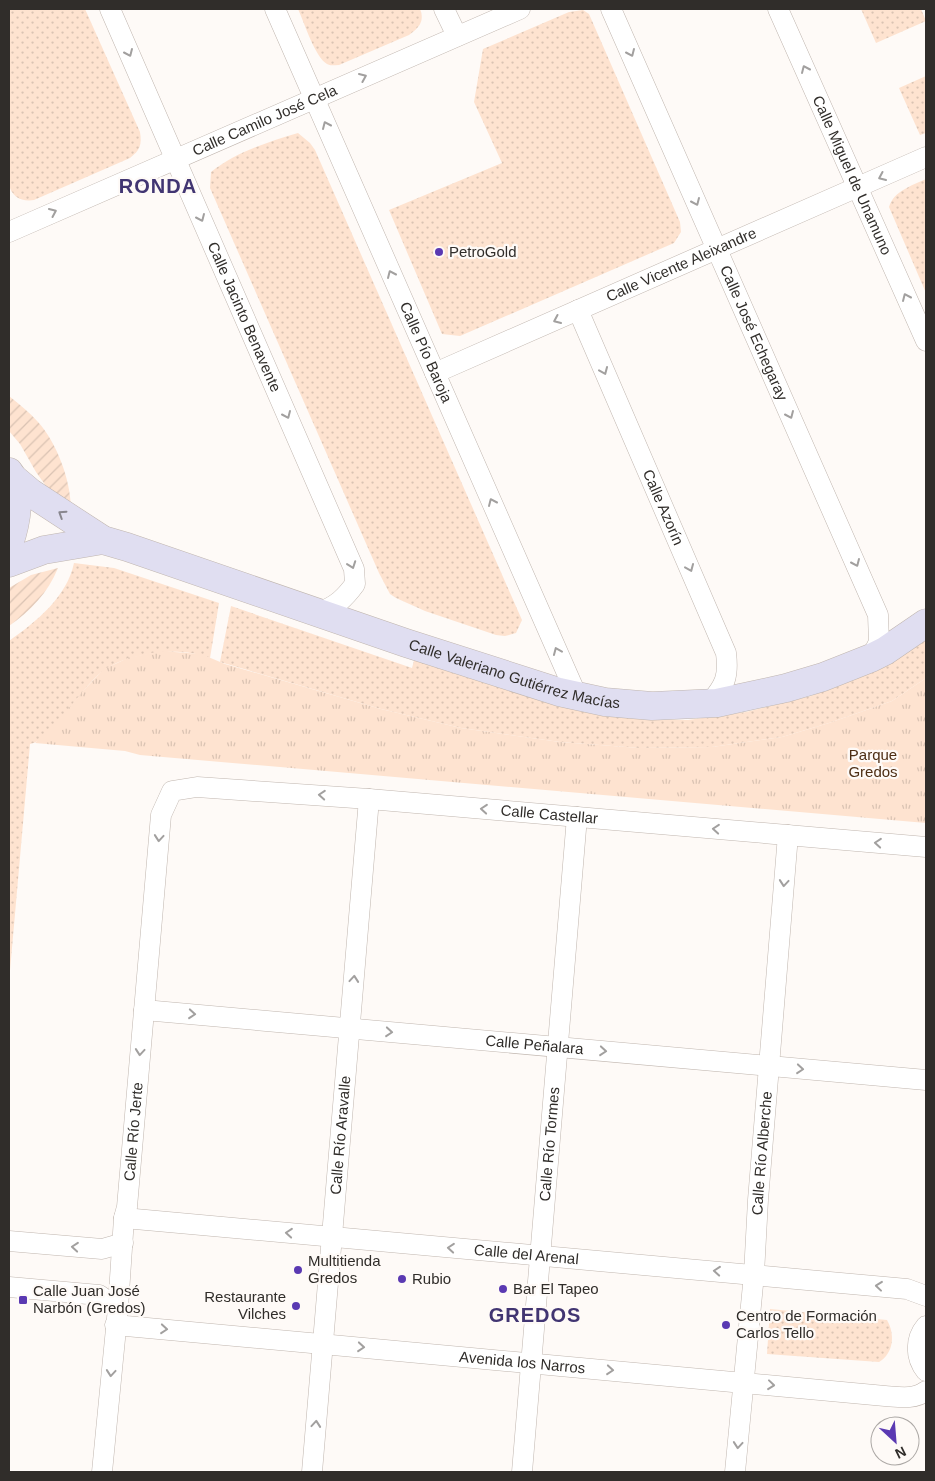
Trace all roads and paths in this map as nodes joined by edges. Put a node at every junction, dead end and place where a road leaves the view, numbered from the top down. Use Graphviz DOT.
graph roads {
  1 [pos="110,9"];
  2 [pos="275,9"];
  3 [pos="444,9"];
  4 [pos="520,9"];
  5 [pos="611,9"];
  6 [pos="778,9"];
  7 [pos="457,36"];
  8 [pos="314,98"];
  9 [pos="926,157"];
  10 [pos="175,159"];
  11 [pos="858,188"];
  12 [pos="9,232"];
  13 [pos="717,249"];
  14 [pos="578,310"];
  15 [pos="926,342"];
  16 [pos="435,373"];
  17 [pos="10,474"];
  18 [pos="103,540"];
  19 [pos="9,544"];
  20 [pos="9,563"];
  21 [pos="319,614"];
  22 [pos="926,623"];
  23 [pos="871,658"];
  24 [pos="577,696"];
  25 [pos="710,703"];
  26 [pos="172,792"];
  27 [pos="369,798"];
  28 [pos="577,817"];
  29 [pos="788,835"];
  30 [pos="926,847"];
  31 [pos="144,1010"];
  32 [pos="349,1028"];
  33 [pos="558,1047"];
  34 [pos="769,1066"];
  35 [pos="926,1080"];
  36 [pos="124,1218"];
  37 [pos="332,1236"];
  38 [pos="9,1241"];
  39 [pos="123,1243"];
  40 [pos="540,1255"];
  41 [pos="754,1274"];
  42 [pos="9,1287"];
  43 [pos="926,1296"];
  44 [pos="116,1316"];
  45 [pos="926,1326"];
  46 [pos="323,1344"];
  47 [pos="531,1363"];
  48 [pos="926,1370"];
  49 [pos="742,1382"];
  50 [pos="926,1391"];
  51 [pos="102,1472"];
  52 [pos="312,1472"];
  53 [pos="522,1472"];
  54 [pos="735,1472"];
  1 -- 10 [label="street, Calle Jacinto Benavente, one-way"];
  2 -- 8 [label="street, Calle Pío Baroja"];
  3 -- 7 [label="street"];
  4 -- 7 [label="street, Calle Camilo José Cela"];
  5 -- 13 [label="street, Calle José Echegaray, one-way"];
  11 -- 6 [label="street, Calle Miguel de Unamuno, one-way"];
  8 -- 7 [label="street, Calle Camilo José Cela, one-way"];
  8 -- 10 [label="street, Calle Camilo José Cela"];
  16 -- 8 [label="street, Calle Pío Baroja, one-way"];
  9 -- 11 [label="street, Calle Vicente Aleixandre, one-way"];
  12 -- 10 [label="street, Calle Camilo José Cela, one-way"];
  10 -- 21 [label="street, Calle Jacinto Benavente, one-way"];
  11 -- 13 [label="street, Calle Vicente Aleixandre"];
  15 -- 11 [label="street, Calle Miguel de Unamuno, one-way"];
  13 -- 14 [label="street, Calle Vicente Aleixandre"];
  13 -- 23 [label="street, Calle José Echegaray, one-way"];
  14 -- 16 [label="street, Calle Vicente Aleixandre, one-way"];
  14 -- 25 [label="street, Calle Azorín, one-way"];
  24 -- 16 [label="street, Calle Pío Baroja, one-way"];
  18 -- 17 [label="main road, Calle Valeriano Gutiérrez Macías, one-way"];
  17 -- 19 [label="main road"];
  18 -- 20 [label="main road, Calle Valeriano Gutiérrez Macías"];
  18 -- 21 [label="main road, Calle Valeriano Gutiérrez Macías"];
  21 -- 24 [label="main road, Calle Valeriano Gutiérrez Macías"];
  22 -- 23 [label="main road, Calle Valeriano Gutiérrez Macías"];
  23 -- 25 [label="main road, Calle Valeriano Gutiérrez Macías"];
  24 -- 25 [label="main road, Calle Valeriano Gutiérrez Macías"];
  27 -- 26 [label="street, Calle Castellar, one-way"];
  26 -- 31 [label="street, Calle Río Jerte, one-way"];
  28 -- 27 [label="street, Calle Castellar, one-way"];
  32 -- 27 [label="street, Calle Río Aravalle, one-way"];
  29 -- 28 [label="street, Calle Castellar, one-way"];
  28 -- 33 [label="street, Calle Río Tormes"];
  30 -- 29 [label="street, Calle Castellar, one-way"];
  29 -- 34 [label="street, Calle Río Alberche, one-way"];
  31 -- 32 [label="street, Calle Peñalara, one-way"];
  31 -- 36 [label="street, Calle Río Jerte, one-way"];
  32 -- 33 [label="street, Calle Peñalara, one-way"];
  32 -- 37 [label="street, Calle Río Aravalle"];
  33 -- 34 [label="street, Calle Peñalara, one-way"];
  33 -- 40 [label="street, Calle Río Tormes"];
  34 -- 35 [label="street, Calle Peñalara, one-way"];
  34 -- 41 [label="street, Calle Río Alberche"];
  37 -- 36 [label="street, Calle del Arenal, one-way"];
  36 -- 39 [label="street, Calle Río Jerte"];
  40 -- 37 [label="street, Calle del Arenal, one-way"];
  37 -- 46 [label="street, Calle Río Aravalle"];
  39 -- 38 [label="street, one-way"];
  39 -- 44 [label="street, Calle Río Jerte"];
  41 -- 40 [label="street, Calle del Arenal, one-way"];
  40 -- 47 [label="street, Calle Río Tormes"];
  43 -- 41 [label="street, Calle del Arenal, one-way"];
  41 -- 49 [label="street, Calle Río Alberche"];
  42 -- 44 [label="street"];
  44 -- 46 [label="street, Avenida los Narros, one-way"];
  44 -- 51 [label="street, Calle Río Jerte, one-way"];
  45 -- 48 [label="street"];
  46 -- 47 [label="street, Avenida los Narros, one-way"];
  52 -- 46 [label="street, Calle Río Aravalle, one-way"];
  47 -- 49 [label="street, Avenida los Narros, one-way"];
  47 -- 53 [label="street, Calle Río Tormes"];
  49 -- 50 [label="street, Avenida los Narros, one-way"];
  49 -- 54 [label="street, Calle Río Alberche, one-way"];
}
